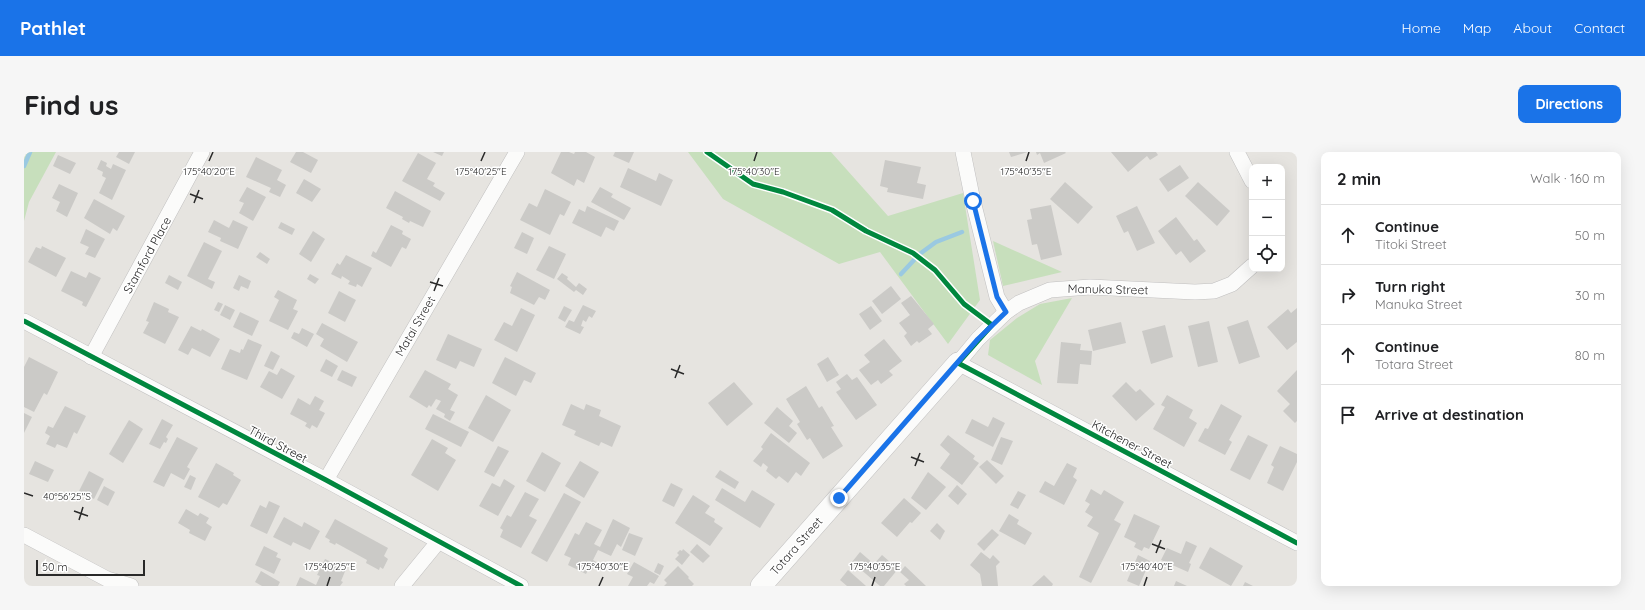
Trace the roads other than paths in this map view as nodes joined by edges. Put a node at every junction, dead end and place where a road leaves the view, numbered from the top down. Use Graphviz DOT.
graph roads {
  1 [pos="202,152"];
  2 [pos="517,152"];
  3 [pos="963,152"];
  4 [pos="1237,152"];
  5 [pos="1249,175"];
  6 [pos="1249,269"];
  7 [pos="1006,312"];
  8 [pos="24,321"];
  9 [pos="91,357"];
  10 [pos="958,363"];
  11 [pos="326,480"];
  12 [pos="24,535"];
  13 [pos="438,542"];
  14 [pos="1297,543"];
  15 [pos="131,586"];
  16 [pos="402,586"];
  17 [pos="521,586"];
  18 [pos="761,586"];
  1 -- 9 [label="street, Stamford Place"];
  2 -- 11 [label="street, Matai Street"];
  3 -- 7 [label="street"];
  4 -- 5 [label="street"];
  6 -- 7 [label="street, Manuka Street"];
  7 -- 10 [label="street, Manuka Street"];
  8 -- 9 [label="street, Third Street"];
  9 -- 11 [label="street, Third Street"];
  10 -- 14 [label="street, Kitchener Street"];
  10 -- 18 [label="street, Totara Street"];
  11 -- 13 [label="street, Third Street"];
  12 -- 15 [label="street"];
  13 -- 16 [label="street"];
  13 -- 17 [label="street, Third Street"];
}
